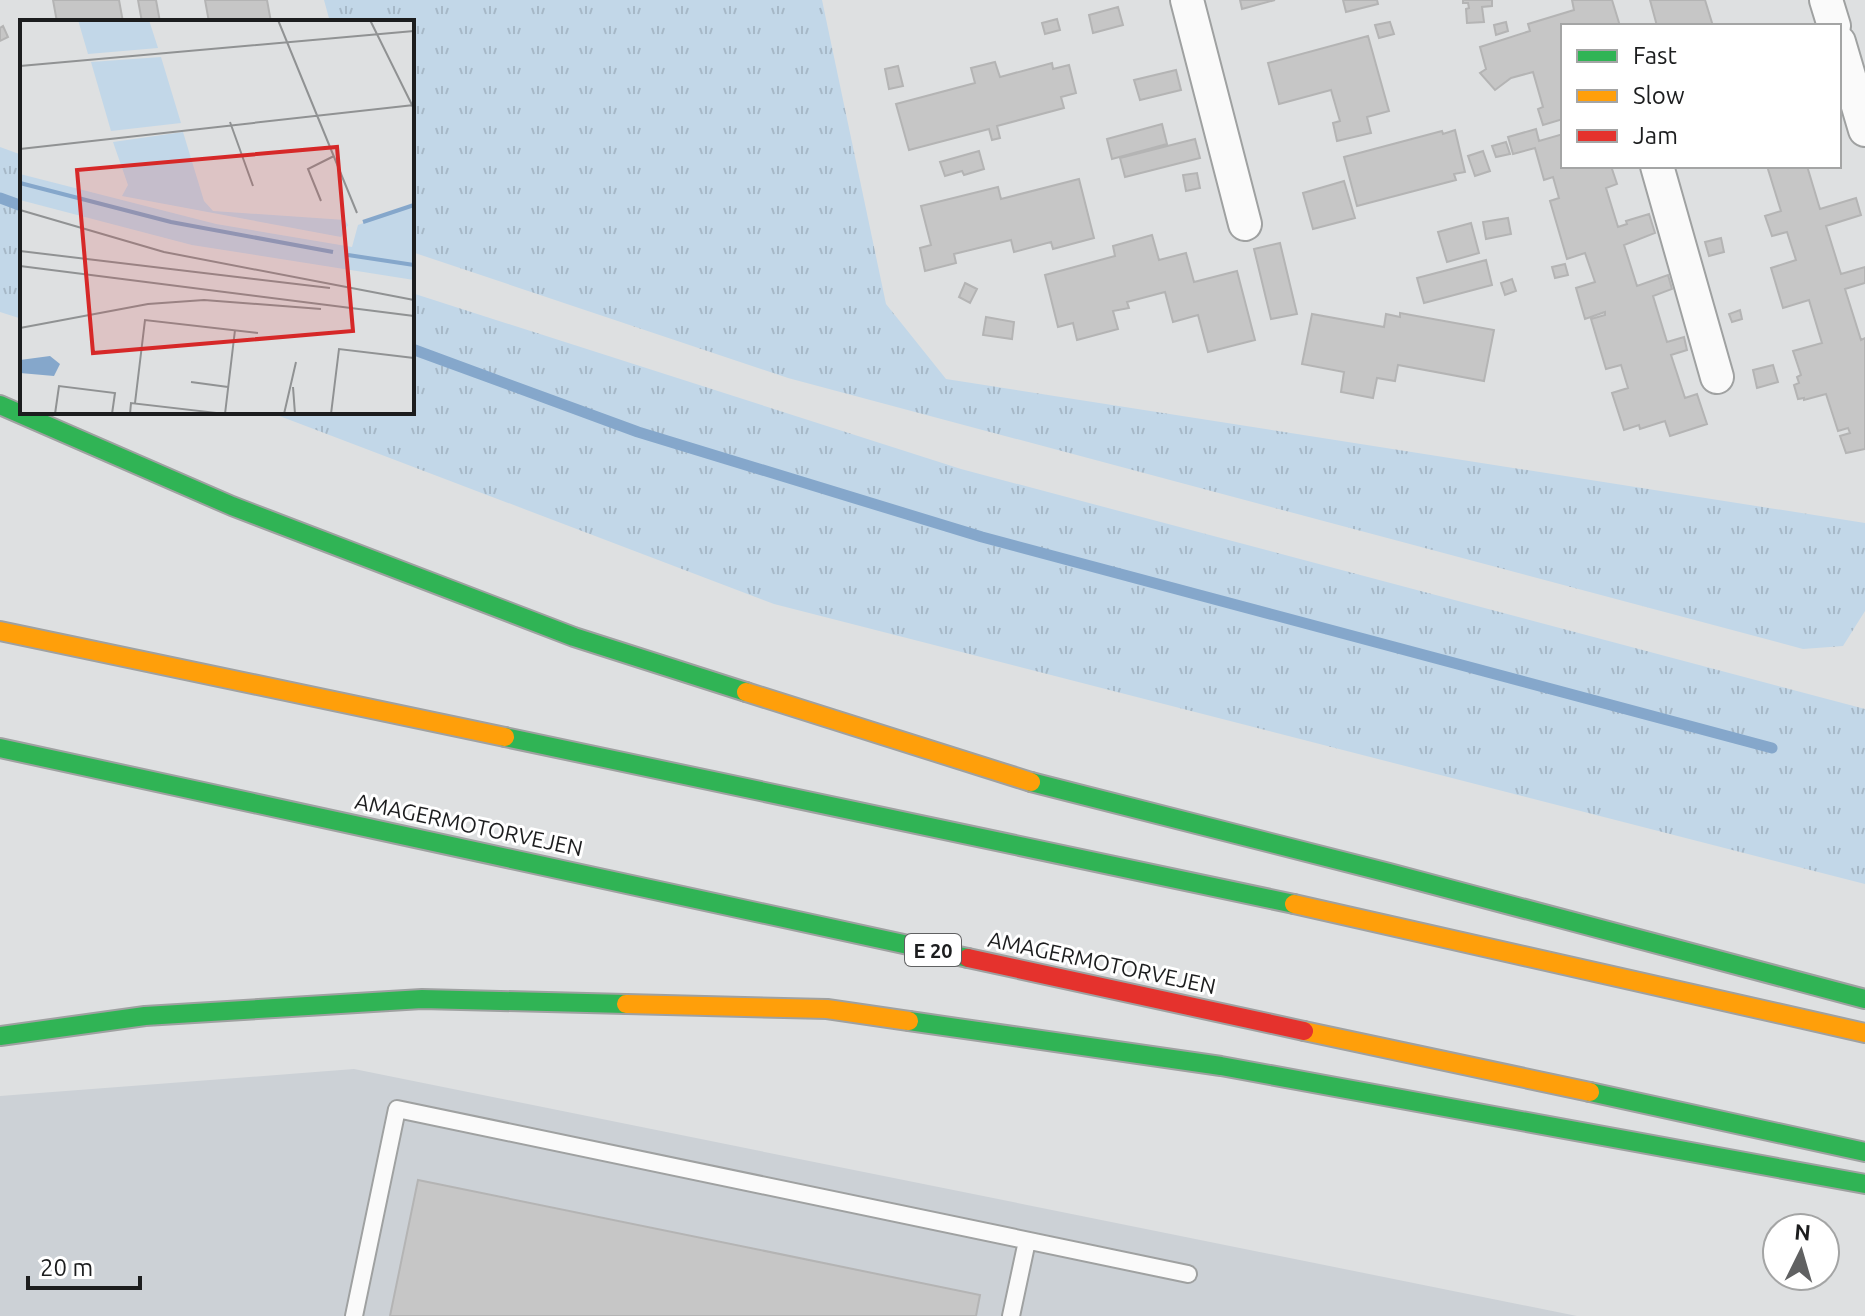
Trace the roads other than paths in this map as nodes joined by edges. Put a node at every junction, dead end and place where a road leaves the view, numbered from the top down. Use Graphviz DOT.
graph roads {
  1 [pos="1187,0"];
  2 [pos="1826,0"];
  3 [pos="1833,24"];
  4 [pos="1841,54"];
  5 [pos="1865,130"];
  6 [pos="1658,168"];
  7 [pos="1245,224"];
  8 [pos="1717,377"];
  9 [pos="0,405"];
  10 [pos="20,414"];
  11 [pos="21,414"];
  12 [pos="0,631"];
  13 [pos="0,748"];
  14 [pos="1865,999"];
  15 [pos="1865,1033"];
  16 [pos="0,1036"];
  17 [pos="1865,1152"];
  18 [pos="1865,1184"];
  19 [pos="1027,1241"];
  20 [pos="1188,1274"];
  21 [pos="354,1316"];
  22 [pos="1011,1316"];
  1 -- 7 [label="street"];
  2 -- 3 [label="street"];
  4 -- 5 [label="street"];
  6 -- 8 [label="street"];
  9 -- 10 [label="highway"];
  11 -- 14 [label="highway"];
  12 -- 15 [label="highway"];
  13 -- 17 [label="highway, AMAGERMOTORVEJEN / E 20"];
  16 -- 18 [label="highway"];
  19 -- 20 [label="lane"];
  19 -- 21 [label="lane"];
  19 -- 22 [label="lane"];
}
